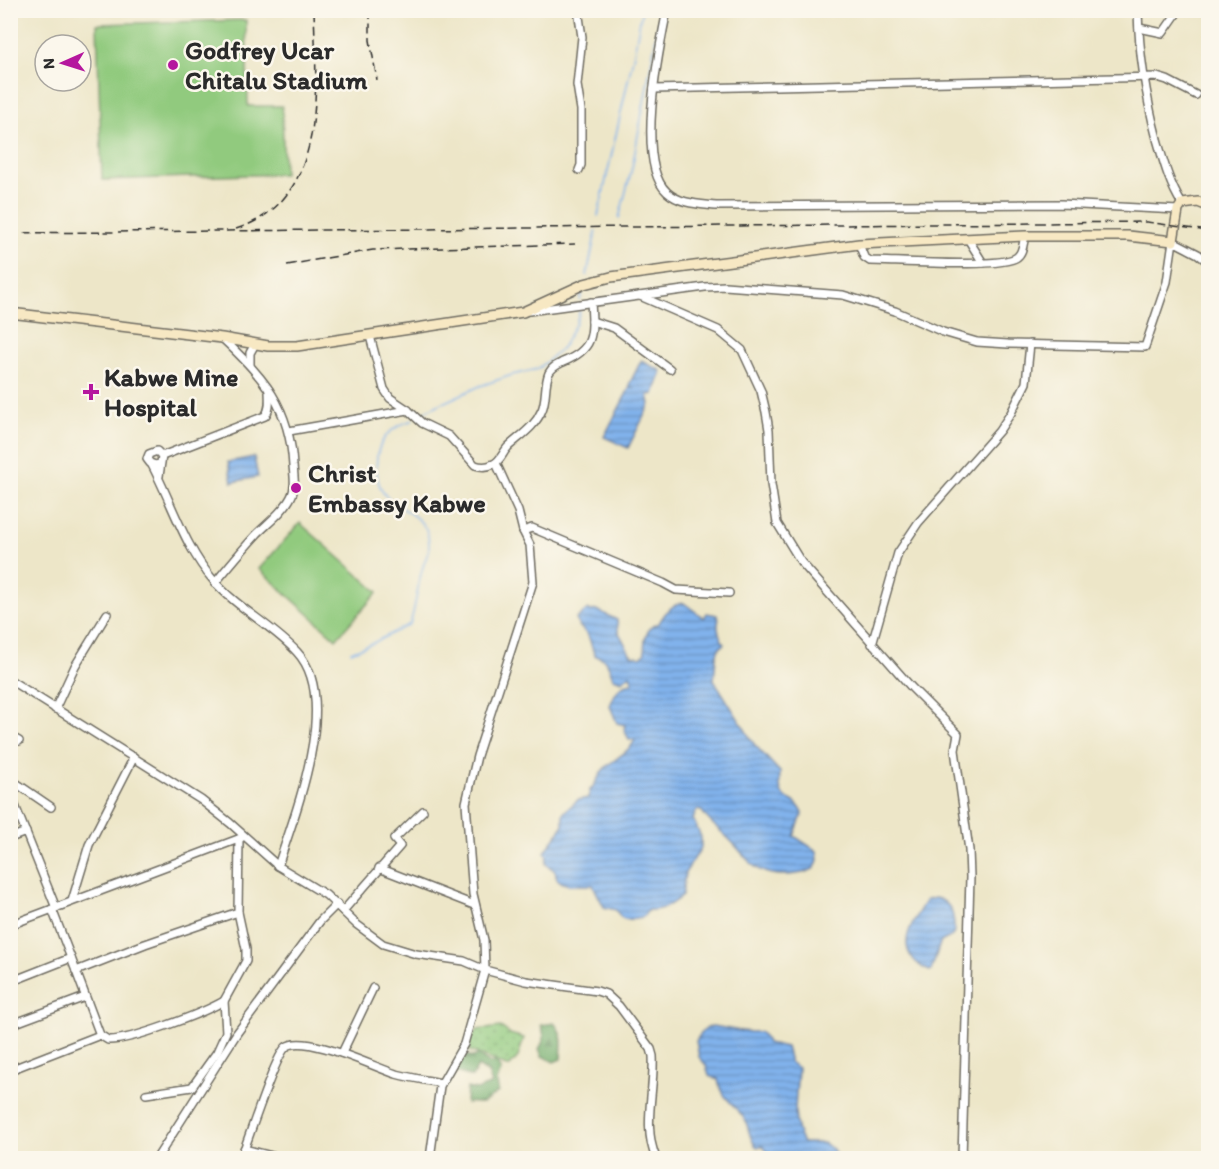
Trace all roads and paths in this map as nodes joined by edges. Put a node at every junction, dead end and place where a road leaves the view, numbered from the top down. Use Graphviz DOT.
graph roads {
  1 [pos="578,10"];
  2 [pos="667,10"];
  3 [pos="1138,10"];
  4 [pos="1143,10"];
  5 [pos="1179,10"];
  6 [pos="1138,25"];
  7 [pos="1143,78"];
  8 [pos="654,88"];
  9 [pos="1196,95"];
  10 [pos="579,170"];
  11 [pos="1209,206"];
  12 [pos="1180,207"];
  13 [pos="1025,236"];
  14 [pos="968,239"];
  15 [pos="1173,241"];
  16 [pos="859,244"];
  17 [pos="1209,262"];
  18 [pos="982,263"];
  19 [pos="640,296"];
  20 [pos="591,302"];
  21 [pos="523,312"];
  22 [pos="10,313"];
  23 [pos="592,321"];
  24 [pos="370,336"];
  25 [pos="222,339"];
  26 [pos="255,344"];
  27 [pos="1030,345"];
  28 [pos="250,365"];
  29 [pos="670,369"];
  30 [pos="269,388"];
  31 [pos="410,412"];
  32 [pos="289,431"];
  33 [pos="496,464"];
  34 [pos="523,531"];
  35 [pos="215,583"];
  36 [pos="729,593"];
  37 [pos="107,614"];
  38 [pos="872,644"];
  39 [pos="10,680"];
  40 [pos="55,709"];
  41 [pos="10,736"];
  42 [pos="19,741"];
  43 [pos="134,757"];
  44 [pos="10,779"];
  45 [pos="10,793"];
  46 [pos="51,807"];
  47 [pos="423,811"];
  48 [pos="26,832"];
  49 [pos="242,837"];
  50 [pos="10,838"];
  51 [pos="278,866"];
  52 [pos="379,868"];
  53 [pos="72,901"];
  54 [pos="337,904"];
  55 [pos="474,904"];
  56 [pos="54,908"];
  57 [pos="344,911"];
  58 [pos="238,912"];
  59 [pos="10,925"];
  60 [pos="71,958"];
  61 [pos="484,970"];
  62 [pos="76,971"];
  63 [pos="10,982"];
  64 [pos="374,988"];
  65 [pos="85,997"];
  66 [pos="224,1001"];
  67 [pos="10,1025"];
  68 [pos="100,1035"];
  69 [pos="342,1053"];
  70 [pos="10,1070"];
  71 [pos="441,1083"];
  72 [pos="146,1094"];
  73 [pos="244,1149"];
  74 [pos="430,1157"];
  75 [pos="157,1158"];
  76 [pos="241,1158"];
  77 [pos="280,1158"];
  78 [pos="447,1158"];
  79 [pos="656,1158"];
  80 [pos="962,1158"];
  1 -- 10 [label="street"];
  2 -- 8 [label="street"];
  3 -- 6 [label="street"];
  4 -- 6 [label="street"];
  5 -- 6 [label="street"];
  6 -- 7 [label="street"];
  7 -- 8 [label="street"];
  7 -- 9 [label="street"];
  7 -- 12 [label="street"];
  8 -- 12 [label="street"];
  11 -- 12 [label="street"];
  12 -- 15 [label="street"];
  13 -- 14 [label="street"];
  13 -- 15 [label="street"];
  13 -- 18 [label="street"];
  14 -- 16 [label="street"];
  14 -- 18 [label="street"];
  15 -- 17 [label="street"];
  15 -- 27 [label="street"];
  16 -- 18 [label="street"];
  16 -- 21 [label="street"];
  19 -- 20 [label="street"];
  19 -- 27 [label="street"];
  19 -- 38 [label="street"];
  20 -- 21 [label="street"];
  20 -- 23 [label="street"];
  21 -- 24 [label="street"];
  22 -- 25 [label="street"];
  23 -- 29 [label="street"];
  23 -- 33 [label="street"];
  24 -- 26 [label="street"];
  24 -- 31 [label="street"];
  25 -- 26 [label="street"];
  25 -- 28 [label="street"];
  26 -- 28 [label="street"];
  27 -- 38 [label="street"];
  28 -- 30 [label="street"];
  30 -- 32 [label="street"];
  30 -- 35 [label="street"];
  31 -- 32 [label="street"];
  31 -- 33 [label="street"];
  32 -- 35 [label="street"];
  33 -- 34 [label="street"];
  34 -- 36 [label="street"];
  34 -- 55 [label="street"];
  35 -- 51 [label="street"];
  37 -- 40 [label="street"];
  38 -- 80 [label="street"];
  39 -- 40 [label="street"];
  40 -- 43 [label="street"];
  41 -- 42 [label="street"];
  43 -- 49 [label="street"];
  43 -- 53 [label="street"];
  44 -- 46 [label="street"];
  45 -- 48 [label="street"];
  47 -- 52 [label="street"];
  48 -- 50 [label="street"];
  48 -- 56 [label="street"];
  49 -- 51 [label="street"];
  49 -- 53 [label="street"];
  49 -- 58 [label="street"];
  51 -- 54 [label="street"];
  52 -- 55 [label="street"];
  52 -- 57 [label="street"];
  53 -- 56 [label="street"];
  54 -- 57 [label="street"];
  54 -- 75 [label="street"];
  55 -- 61 [label="street"];
  56 -- 59 [label="street"];
  56 -- 60 [label="street"];
  57 -- 61 [label="street"];
  58 -- 62 [label="street"];
  58 -- 66 [label="street"];
  60 -- 62 [label="street"];
  60 -- 63 [label="street"];
  61 -- 71 [label="street"];
  61 -- 79 [label="street"];
  62 -- 65 [label="street"];
  64 -- 69 [label="street"];
  65 -- 67 [label="street"];
  65 -- 68 [label="street"];
  66 -- 68 [label="street"];
  66 -- 72 [label="street"];
  68 -- 70 [label="street"];
  69 -- 71 [label="street"];
  69 -- 73 [label="street"];
  71 -- 74 [label="street"];
  73 -- 76 [label="street"];
  73 -- 77 [label="street"];
  74 -- 78 [label="street"];
}
